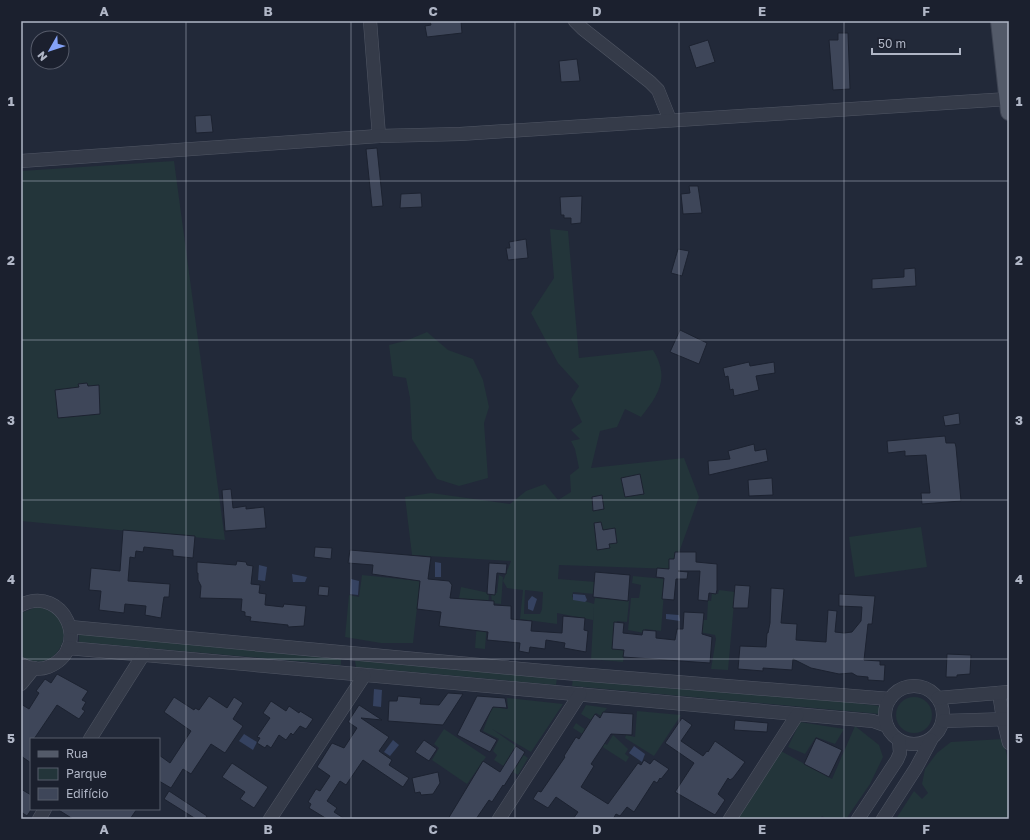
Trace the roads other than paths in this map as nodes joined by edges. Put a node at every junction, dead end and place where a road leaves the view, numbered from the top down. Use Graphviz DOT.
graph roads {
  1 [pos="370,21"];
  2 [pos="575,21"];
  3 [pos="999,21"];
  4 [pos="1008,106"];
  5 [pos="670,120"];
  6 [pos="379,136"];
  7 [pos="21,161"];
  8 [pos="21,605"];
  9 [pos="70,627"];
  10 [pos="68,648"];
  11 [pos="348,653"];
  12 [pos="143,656"];
  13 [pos="21,664"];
  14 [pos="34,668"];
  15 [pos="565,673"];
  16 [pos="347,674"];
  17 [pos="364,676"];
  18 [pos="21,684"];
  19 [pos="563,692"];
  20 [pos="1004,693"];
  21 [pos="580,694"];
  22 [pos="938,698"];
  23 [pos="890,699"];
  24 [pos="797,715"];
  25 [pos="1006,719"];
  26 [pos="943,721"];
  27 [pos="887,726"];
  28 [pos="91,738"];
  29 [pos="899,740"];
  30 [pos="931,740"];
  31 [pos="1009,743"];
  32 [pos="44,810"];
  33 [pos="39,819"];
  34 [pos="270,819"];
  35 [pos="499,819"];
  36 [pos="730,819"];
  37 [pos="858,819"];
  38 [pos="883,819"];
  1 -- 6 [label="street"];
  2 -- 5 [label="street"];
  3 -- 4 [label="main road"];
  4 -- 5 [label="street"];
  5 -- 6 [label="street"];
  6 -- 7 [label="street"];
  8 -- 9 [label="street"];
  9 -- 10 [label="street"];
  9 -- 11 [label="street"];
  10 -- 12 [label="street"];
  10 -- 14 [label="street"];
  11 -- 15 [label="street"];
  11 -- 16 [label="street"];
  12 -- 16 [label="street"];
  12 -- 28 [label="street"];
  13 -- 14 [label="street"];
  14 -- 18 [label="street"];
  15 -- 19 [label="street"];
  15 -- 23 [label="street"];
  16 -- 17 [label="street"];
  17 -- 19 [label="street"];
  17 -- 34 [label="street"];
  19 -- 21 [label="street"];
  20 -- 22 [label="street"];
  20 -- 25 [label="street"];
  21 -- 24 [label="street"];
  21 -- 35 [label="street"];
  22 -- 23 [label="street"];
  22 -- 26 [label="street"];
  23 -- 27 [label="street"];
  24 -- 27 [label="street"];
  24 -- 36 [label="street"];
  25 -- 26 [label="street"];
  25 -- 31 [label="street"];
  26 -- 30 [label="street"];
  27 -- 29 [label="street"];
  29 -- 30 [label="street"];
  29 -- 37 [label="street"];
  30 -- 38 [label="street"];
  32 -- 33 [label="street"];
}
